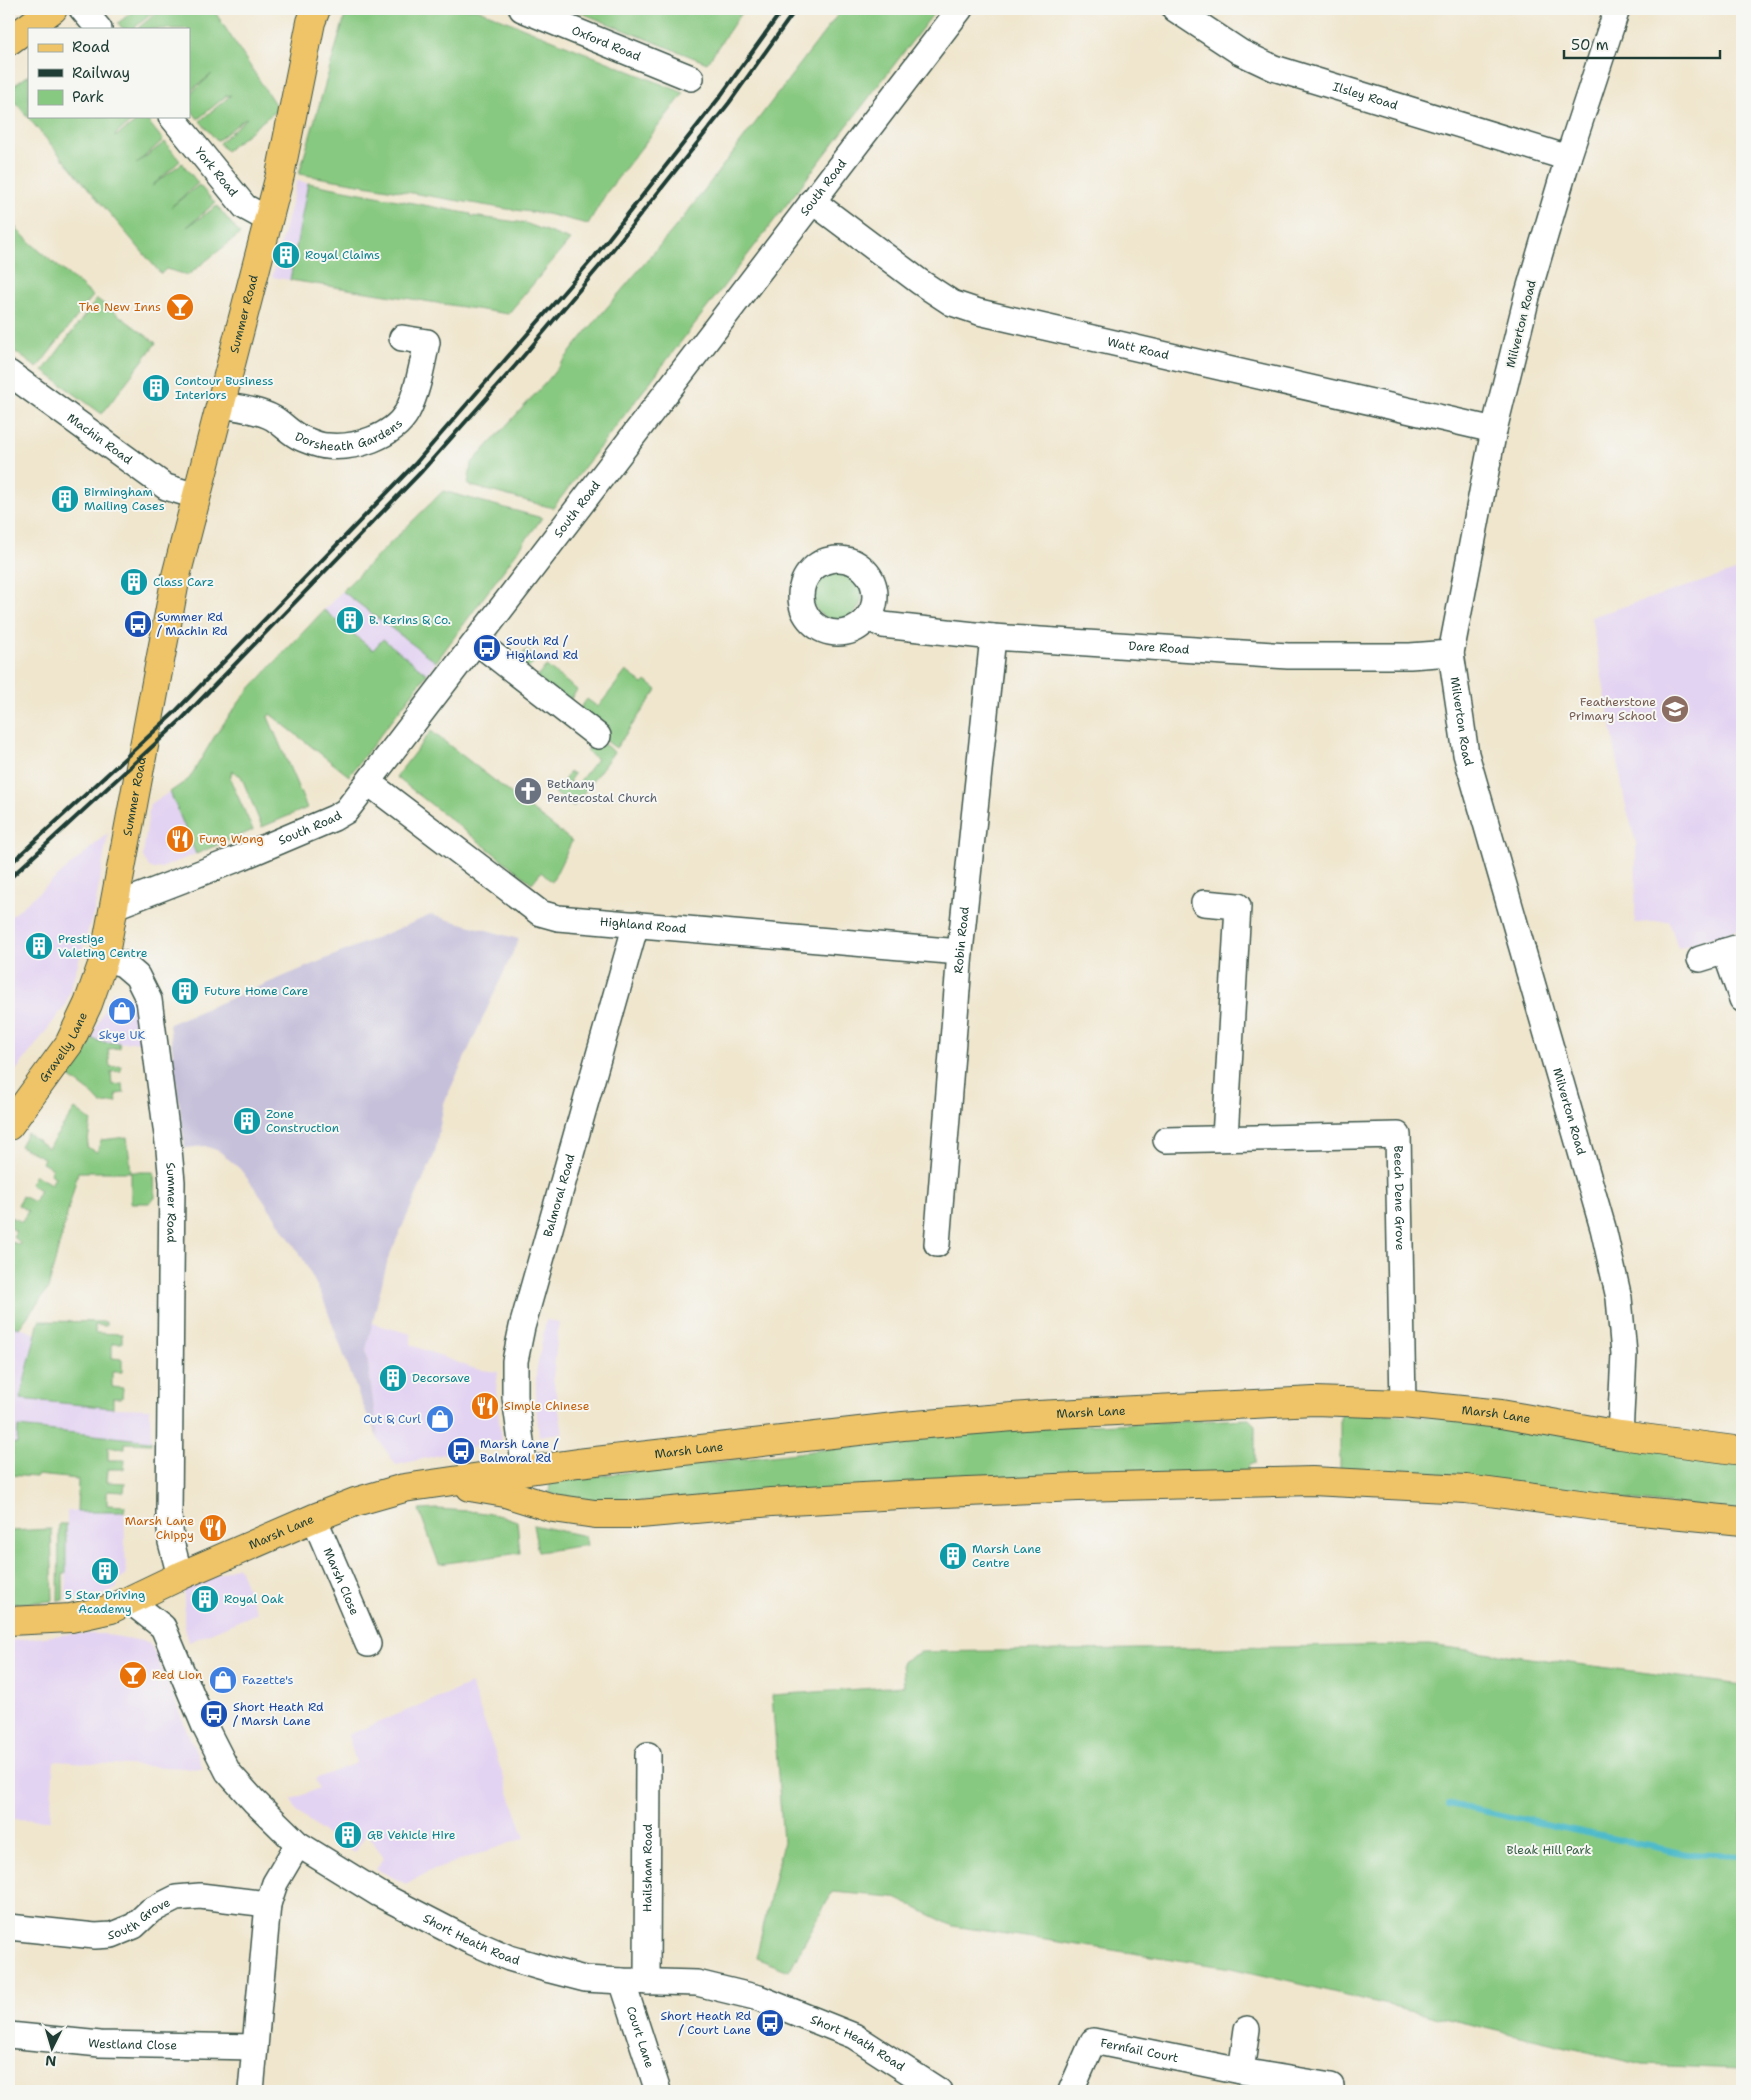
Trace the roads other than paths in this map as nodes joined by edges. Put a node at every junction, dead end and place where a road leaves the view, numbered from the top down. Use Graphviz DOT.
graph roads {
  1 [pos="52,9"];
  2 [pos="82,9"];
  3 [pos="316,9"];
  4 [pos="960,9"];
  5 [pos="1175,9"];
  6 [pos="1617,9"];
  7 [pos="537,11"];
  8 [pos="98,28"];
  9 [pos="9,41"];
  10 [pos="691,78"];
  11 [pos="173,118"];
  12 [pos="1568,158"];
  13 [pos="812,201"];
  14 [pos="269,220"];
  15 [pos="402,338"];
  16 [pos="9,372"];
  17 [pos="222,404"];
  18 [pos="1494,430"];
  19 [pos="196,496"];
  20 [pos="868,617"];
  21 [pos="993,637"];
  22 [pos="477,642"];
  23 [pos="1451,653"];
  24 [pos="598,736"];
  25 [pos="369,782"];
  26 [pos="1204,903"];
  27 [pos="115,906"];
  28 [pos="636,924"];
  29 [pos="1734,949"];
  30 [pos="960,952"];
  31 [pos="1700,958"];
  32 [pos="104,960"];
  33 [pos="1742,999"];
  34 [pos="9,1126"];
  35 [pos="1225,1138"];
  36 [pos="1166,1140"];
  37 [pos="937,1244"];
  38 [pos="1403,1404"];
  39 [pos="1620,1435"];
  40 [pos="1742,1451"];
  41 [pos="525,1471"];
  42 [pos="441,1483"];
  43 [pos="314,1518"];
  44 [pos="1742,1520"];
  45 [pos="180,1576"];
  46 [pos="130,1601"];
  47 [pos="9,1621"];
  48 [pos="368,1644"];
  49 [pos="648,1755"];
  50 [pos="298,1844"];
  51 [pos="268,1904"];
  52 [pos="9,1927"];
  53 [pos="622,1982"];
  54 [pos="647,1982"];
  55 [pos="1247,2029"];
  56 [pos="9,2035"];
  57 [pos="255,2047"];
  58 [pos="1241,2071"];
  59 [pos="1331,2086"];
  60 [pos="252,2091"];
  61 [pos="658,2091"];
  62 [pos="939,2091"];
  63 [pos="1071,2091"];
  1 -- 9 [label="main road"];
  2 -- 8 [label="street"];
  3 -- 14 [label="main road, Summer Road"];
  4 -- 13 [label="street, South Road"];
  5 -- 12 [label="street, Ilsley Road"];
  6 -- 12 [label="street, Milverton Road"];
  7 -- 10 [label="street, Oxford Road"];
  11 -- 14 [label="street, York Road"];
  12 -- 18 [label="street, Milverton Road"];
  13 -- 18 [label="street, Watt Road"];
  13 -- 22 [label="street, South Road"];
  14 -- 17 [label="main road, Summer Road"];
  15 -- 17 [label="street, Dorsheath Gardens"];
  16 -- 19 [label="street, Machin Road"];
  17 -- 19 [label="main road, Summer Road"];
  18 -- 23 [label="street, Milverton Road"];
  19 -- 27 [label="main road, Summer Road"];
  20 -- 21 [label="street, Dare Road"];
  21 -- 23 [label="street, Dare Road"];
  21 -- 30 [label="street, Robin Road"];
  22 -- 24 [label="street"];
  22 -- 25 [label="street, South Road"];
  23 -- 39 [label="street, Milverton Road"];
  25 -- 27 [label="street, South Road"];
  25 -- 28 [label="street, Highland Road"];
  26 -- 35 [label="street"];
  27 -- 32 [label="main road, Summer Road"];
  28 -- 30 [label="street, Highland Road"];
  28 -- 41 [label="street, Balmoral Road"];
  29 -- 31 [label="street"];
  29 -- 33 [label="street"];
  30 -- 37 [label="street, Robin Road"];
  32 -- 34 [label="main road, Gravelly Lane"];
  32 -- 45 [label="street, Summer Road"];
  35 -- 36 [label="street, Beech Dene Grove"];
  35 -- 38 [label="street, Beech Dene Grove"];
  38 -- 39 [label="main road, Marsh Lane"];
  38 -- 41 [label="main road, Marsh Lane"];
  39 -- 40 [label="main road, Marsh Lane"];
  41 -- 42 [label="main road, Marsh Lane"];
  42 -- 43 [label="main road, Marsh Lane"];
  42 -- 44 [label="main road, Marsh Lane"];
  43 -- 45 [label="main road, Marsh Lane"];
  43 -- 48 [label="street, Marsh Close"];
  45 -- 46 [label="main road, Marsh Lane"];
  46 -- 47 [label="main road, Marsh Lane"];
  46 -- 50 [label="street, Short Heath Road"];
  49 -- 54 [label="street, Hailsham Road"];
  50 -- 51 [label="street"];
  50 -- 53 [label="street, Short Heath Road"];
  51 -- 52 [label="street, South Grove"];
  51 -- 57 [label="street"];
  53 -- 54 [label="street, Short Heath Road"];
  53 -- 61 [label="street, Court Lane"];
  54 -- 62 [label="street, Short Heath Road"];
  55 -- 58 [label="street"];
  56 -- 57 [label="street, Westland Close"];
  57 -- 60 [label="street"];
  58 -- 59 [label="street, Fernfail Court"];
  58 -- 63 [label="street, Fernfail Court"];
}
